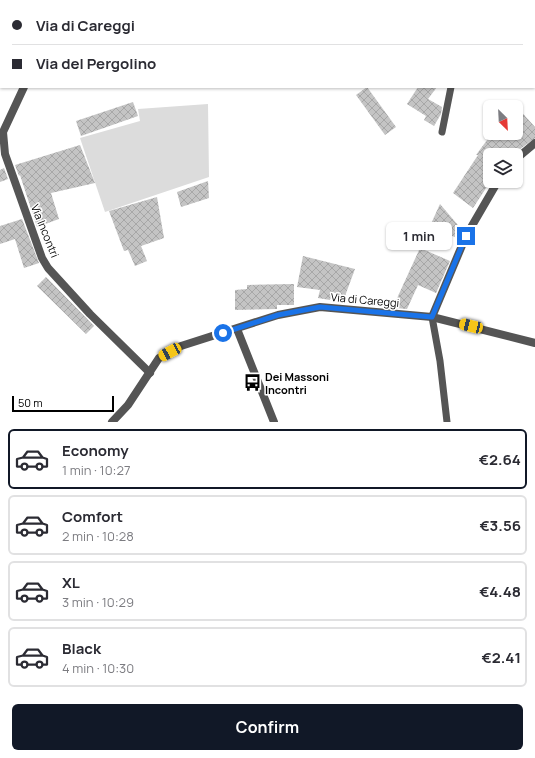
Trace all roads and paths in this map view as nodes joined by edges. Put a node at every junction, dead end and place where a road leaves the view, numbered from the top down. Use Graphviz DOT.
graph roads {
  1 [pos="24,88"];
  2 [pos="451,88"];
  3 [pos="442,132"];
  4 [pos="535,143"];
  5 [pos="523,153"];
  6 [pos="494,188"];
  7 [pos="432,317"];
  8 [pos="237,329"];
  9 [pos="535,343"];
  10 [pos="150,373"];
  11 [pos="112,422"];
  12 [pos="274,422"];
  13 [pos="447,422"];
  1 -- 10 [label="street, Via Incontri"];
  2 -- 3 [label="lane"];
  4 -- 5 [label="street"];
  6 -- 7 [label="street"];
  7 -- 8 [label="street, Via di Careggi"];
  7 -- 9 [label="street, Via di Careggi"];
  7 -- 13 [label="lane"];
  8 -- 10 [label="street, Via di Careggi"];
  8 -- 12 [label="street"];
  10 -- 11 [label="street, Via di Careggi"];
}
